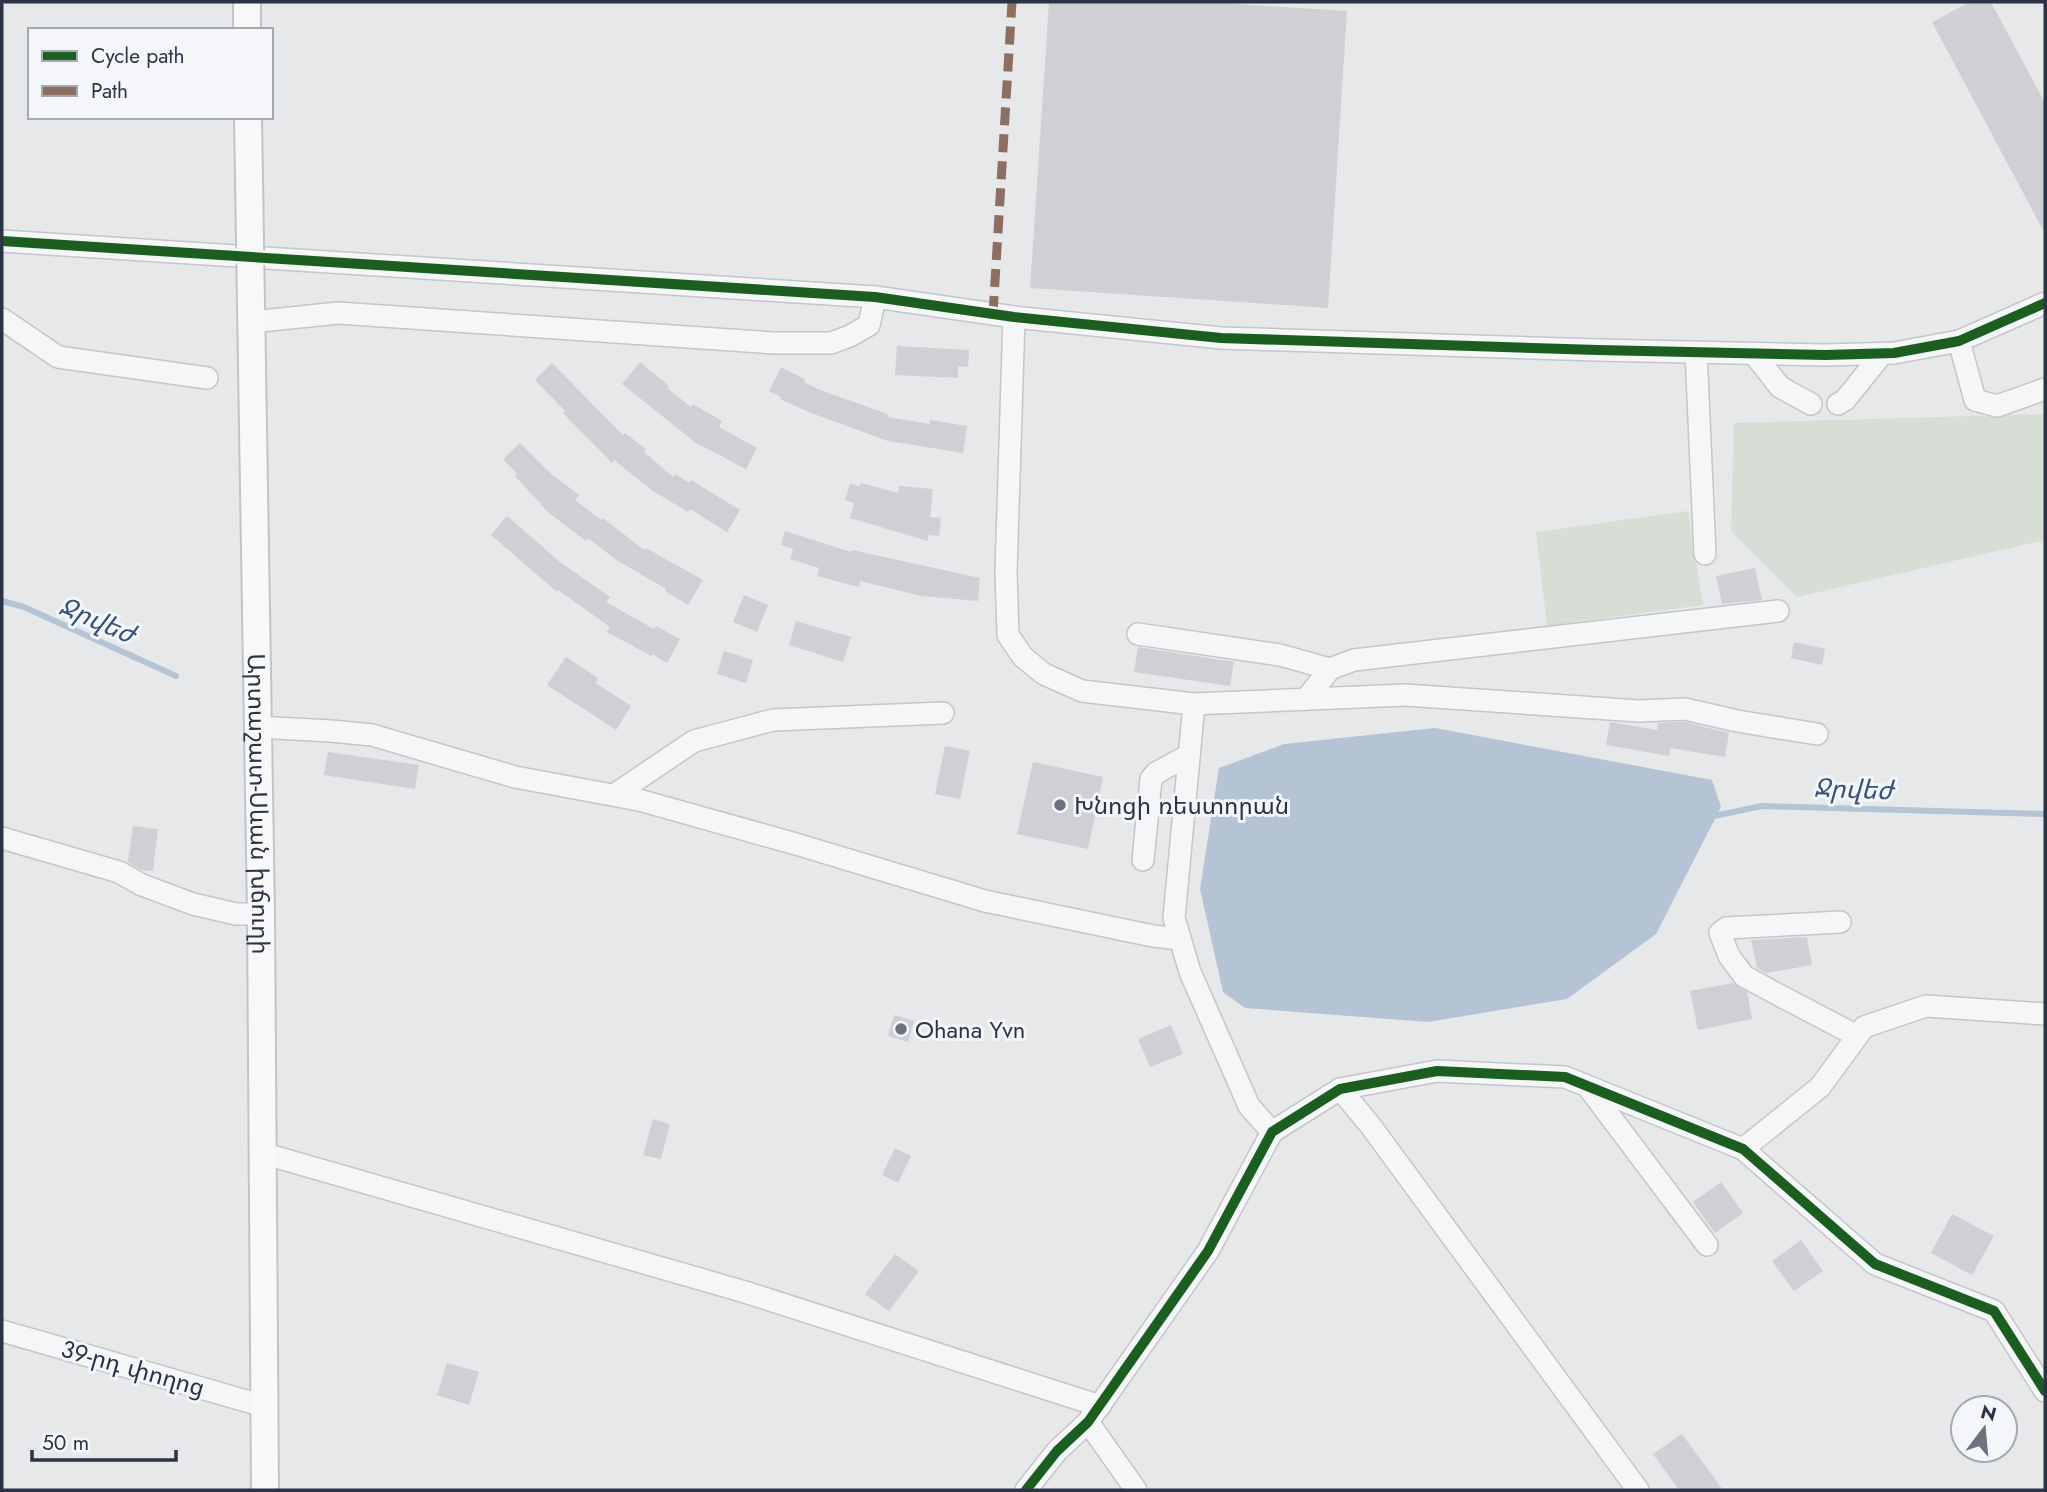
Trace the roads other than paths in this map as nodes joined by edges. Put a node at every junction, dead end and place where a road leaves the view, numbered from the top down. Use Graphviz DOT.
graph roads {
  1 [pos="247,2"];
  2 [pos="247,28"];
  3 [pos="248,119"];
  4 [pos="2,241"];
  5 [pos="875,298"];
  6 [pos="2045,303"];
  7 [pos="251,314"];
  8 [pos="1014,317"];
  9 [pos="2,319"];
  10 [pos="1959,341"];
  11 [pos="1696,352"];
  12 [pos="1754,354"];
  13 [pos="1882,354"];
  14 [pos="207,378"];
  15 [pos="2045,389"];
  16 [pos="1811,404"];
  17 [pos="1838,404"];
  18 [pos="1704,554"];
  19 [pos="1778,611"];
  20 [pos="1138,634"];
  21 [pos="1330,669"];
  22 [pos="1306,699"];
  23 [pos="1194,704"];
  24 [pos="943,713"];
  25 [pos="257,727"];
  26 [pos="1817,734"];
  27 [pos="1189,755"];
  28 [pos="614,795"];
  29 [pos="2,838"];
  30 [pos="1143,860"];
  31 [pos="261,914"];
  32 [pos="1840,922"];
  33 [pos="1180,939"];
  34 [pos="2045,1014"];
  35 [pos="1857,1036"];
  36 [pos="1587,1086"];
  37 [pos="1340,1089"];
  38 [pos="1272,1132"];
  39 [pos="1744,1149"];
  40 [pos="262,1153"];
  41 [pos="1707,1245"];
  42 [pos="2,1331"];
  43 [pos="2045,1391"];
  44 [pos="264,1406"];
  45 [pos="1094,1414"];
  46 [pos="265,1490"];
  47 [pos="1026,1490"];
  48 [pos="1136,1490"];
  49 [pos="1638,1490"];
  1 -- 2 [label="main road"];
  3 -- 7 [label="main road, Արտաշատ-Սևան խճուղի, bridge"];
  4 -- 5 [label="street"];
  5 -- 7 [label="street"];
  5 -- 8 [label="street"];
  6 -- 10 [label="street"];
  7 -- 25 [label="main road, Արտաշատ-Սևան խճուղի"];
  8 -- 11 [label="street"];
  8 -- 23 [label="street"];
  9 -- 14 [label="street"];
  10 -- 13 [label="street"];
  10 -- 15 [label="street"];
  11 -- 12 [label="street"];
  11 -- 18 [label="street"];
  12 -- 13 [label="street"];
  12 -- 16 [label="street"];
  13 -- 17 [label="street"];
  19 -- 21 [label="street"];
  20 -- 21 [label="street"];
  21 -- 22 [label="street"];
  22 -- 23 [label="street"];
  22 -- 26 [label="street"];
  23 -- 27 [label="street"];
  24 -- 28 [label="street"];
  25 -- 28 [label="street"];
  25 -- 31 [label="main road, Արտաշատ-Սևան խճուղի"];
  27 -- 30 [label="street"];
  27 -- 33 [label="street"];
  28 -- 33 [label="street"];
  29 -- 31 [label="street"];
  31 -- 40 [label="main road, Արտաշատ-Սևան խճուղի"];
  32 -- 35 [label="street"];
  33 -- 38 [label="street"];
  34 -- 35 [label="street"];
  35 -- 39 [label="street"];
  36 -- 37 [label="street"];
  36 -- 39 [label="street"];
  36 -- 41 [label="street"];
  37 -- 38 [label="street"];
  37 -- 49 [label="street"];
  38 -- 45 [label="street"];
  39 -- 43 [label="street"];
  40 -- 44 [label="main road, Արտաշատ-Սևան խճուղի"];
  40 -- 45 [label="street"];
  42 -- 44 [label="street, 39-րդ փողոց"];
  44 -- 46 [label="main road, Արտաշատ-Սևան խճուղի"];
  45 -- 47 [label="street"];
  45 -- 48 [label="street"];
}
